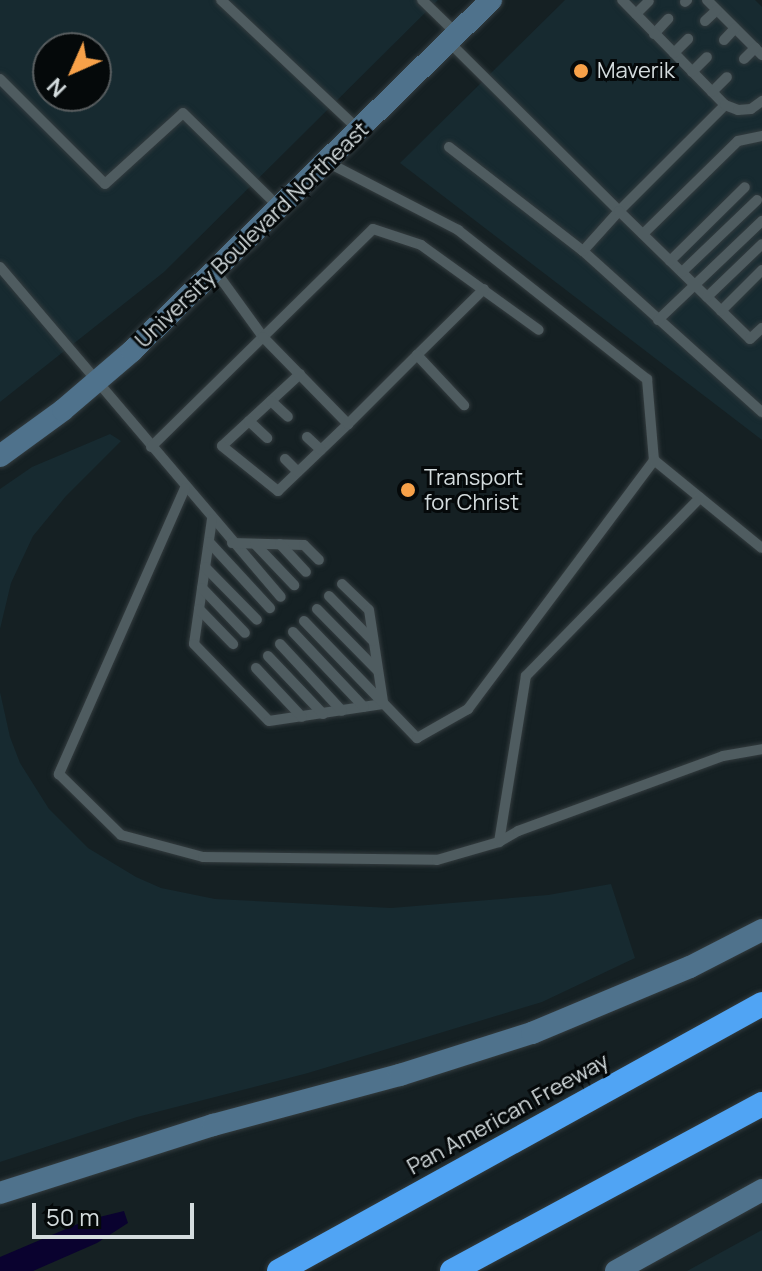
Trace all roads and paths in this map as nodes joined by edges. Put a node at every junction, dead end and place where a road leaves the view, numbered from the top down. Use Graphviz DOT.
graph roads {
  1 [pos="221,0"];
  2 [pos="422,0"];
  3 [pos="491,0"];
  4 [pos="622,0"];
  5 [pos="707,0"];
  6 [pos="649,1"];
  7 [pos="717,10"];
  8 [pos="636,14"];
  9 [pos="668,19"];
  10 [pos="705,21"];
  11 [pos="735,28"];
  12 [pos="654,34"];
  13 [pos="453,38"];
  14 [pos="688,39"];
  15 [pos="724,40"];
  16 [pos="758,52"];
  17 [pos="674,53"];
  18 [pos="707,57"];
  19 [pos="744,59"];
  20 [pos="692,72"];
  21 [pos="727,77"];
  22 [pos="0,79"];
  23 [pos="712,92"];
  24 [pos="762,101"];
  25 [pos="725,105"];
  26 [pos="359,131"];
  27 [pos="762,136"];
  28 [pos="449,147"];
  29 [pos="327,162"];
  30 [pos="745,187"];
  31 [pos="757,200"];
  32 [pos="280,208"];
  33 [pos="619,211"];
  34 [pos="762,221"];
  35 [pos="643,234"];
  36 [pos="762,244"];
  37 [pos="583,251"];
  38 [pos="670,261"];
  39 [pos="0,267"];
  40 [pos="762,270"];
  41 [pos="216,272"];
  42 [pos="682,272"];
  43 [pos="695,285"];
  44 [pos="484,289"];
  45 [pos="707,297"];
  46 [pos="721,311"];
  47 [pos="658,320"];
  48 [pos="762,328"];
  49 [pos="539,330"];
  50 [pos="263,337"];
  51 [pos="417,355"];
  52 [pos="300,374"];
  53 [pos="96,382"];
  54 [pos="271,401"];
  55 [pos="464,405"];
  56 [pos="762,412"];
  57 [pos="288,417"];
  58 [pos="249,421"];
  59 [pos="348,424"];
  60 [pos="307,437"];
  61 [pos="267,438"];
  62 [pos="151,447"];
  63 [pos="321,450"];
  64 [pos="0,456"];
  65 [pos="285,459"];
  66 [pos="654,460"];
  67 [pos="298,472"];
  68 [pos="185,488"];
  69 [pos="700,498"];
  70 [pos="212,519"];
  71 [pos="209,542"];
  72 [pos="232,543"];
  73 [pos="255,544"];
  74 [pos="280,544"];
  75 [pos="762,548"];
  76 [pos="319,560"];
  77 [pos="205,567"];
  78 [pos="306,572"];
  79 [pos="342,584"];
  80 [pos="294,585"];
  81 [pos="202,588"];
  82 [pos="329,596"];
  83 [pos="281,597"];
  84 [pos="270,608"];
  85 [pos="199,609"];
  86 [pos="317,609"];
  87 [pos="257,620"];
  88 [pos="304,621"];
  89 [pos="293,632"];
  90 [pos="245,633"];
  91 [pos="373,642"];
  92 [pos="233,644"];
  93 [pos="280,644"];
  94 [pos="268,656"];
  95 [pos="256,668"];
  96 [pos="378,672"];
  97 [pos="383,704"];
  98 [pos="364,707"];
  99 [pos="342,711"];
  100 [pos="323,714"];
  101 [pos="302,717"];
  102 [pos="762,749"];
  103 [pos="499,842"];
  104 [pos="762,930"];
  105 [pos="757,1006"];
  106 [pos="762,1104"];
  107 [pos="762,1190"];
  108 [pos="0,1193"];
  109 [pos="279,1271"];
  110 [pos="452,1271"];
  111 [pos="616,1271"];
  1 -- 26 [label="lane"];
  2 -- 13 [label="lane"];
  3 -- 13 [label="main road, University Boulevard Northeast"];
  4 -- 8 [label="lane"];
  5 -- 7 [label="lane"];
  6 -- 8 [label="lane"];
  7 -- 10 [label="lane"];
  7 -- 11 [label="lane"];
  8 -- 12 [label="lane"];
  9 -- 12 [label="lane"];
  11 -- 15 [label="lane"];
  11 -- 16 [label="lane"];
  12 -- 17 [label="lane"];
  13 -- 26 [label="main road, University Boulevard Northeast"];
  13 -- 33 [label="lane"];
  14 -- 17 [label="lane"];
  16 -- 19 [label="lane"];
  17 -- 20 [label="lane"];
  18 -- 20 [label="lane"];
  20 -- 23 [label="lane"];
  21 -- 23 [label="lane"];
  22 -- 32 [label="lane"];
  23 -- 25 [label="lane"];
  24 -- 25 [label="lane"];
  25 -- 33 [label="lane"];
  26 -- 29 [label="main road, University Boulevard Northeast"];
  27 -- 35 [label="lane"];
  28 -- 37 [label="lane"];
  29 -- 32 [label="main road, University Boulevard Northeast"];
  29 -- 66 [label="lane"];
  30 -- 38 [label="lane"];
  31 -- 42 [label="lane"];
  32 -- 41 [label="main road, University Boulevard Northeast"];
  33 -- 35 [label="lane"];
  33 -- 37 [label="lane"];
  34 -- 43 [label="lane"];
  35 -- 38 [label="lane"];
  36 -- 45 [label="lane"];
  37 -- 47 [label="lane"];
  38 -- 42 [label="lane"];
  39 -- 53 [label="lane"];
  40 -- 46 [label="lane"];
  41 -- 50 [label="lane"];
  41 -- 53 [label="main road, University Boulevard Northeast"];
  42 -- 43 [label="lane"];
  43 -- 45 [label="lane"];
  43 -- 47 [label="lane"];
  44 -- 49 [label="lane"];
  44 -- 50 [label="lane"];
  44 -- 51 [label="lane"];
  45 -- 46 [label="lane"];
  46 -- 48 [label="lane"];
  47 -- 56 [label="lane"];
  50 -- 52 [label="lane"];
  50 -- 62 [label="lane"];
  51 -- 55 [label="lane"];
  51 -- 59 [label="lane"];
  52 -- 54 [label="lane"];
  52 -- 59 [label="lane"];
  53 -- 62 [label="lane"];
  53 -- 64 [label="main road, University Boulevard Northeast"];
  54 -- 57 [label="lane"];
  54 -- 58 [label="lane"];
  58 -- 61 [label="lane"];
  58 -- 67 [label="lane"];
  59 -- 63 [label="lane"];
  60 -- 63 [label="lane"];
  62 -- 68 [label="lane"];
  63 -- 67 [label="lane"];
  65 -- 67 [label="lane"];
  66 -- 69 [label="lane"];
  66 -- 97 [label="lane"];
  68 -- 70 [label="lane"];
  68 -- 103 [label="lane"];
  69 -- 75 [label="lane"];
  69 -- 103 [label="lane"];
  70 -- 71 [label="lane"];
  70 -- 72 [label="lane"];
  71 -- 77 [label="lane"];
  71 -- 84 [label="lane"];
  72 -- 73 [label="lane"];
  72 -- 83 [label="lane"];
  73 -- 74 [label="lane"];
  73 -- 80 [label="lane"];
  74 -- 76 [label="lane"];
  74 -- 78 [label="lane"];
  77 -- 81 [label="lane"];
  77 -- 87 [label="lane"];
  79 -- 91 [label="lane"];
  81 -- 85 [label="lane"];
  81 -- 90 [label="lane"];
  82 -- 91 [label="lane"];
  85 -- 92 [label="lane"];
  85 -- 101 [label="lane"];
  86 -- 96 [label="lane"];
  88 -- 97 [label="lane"];
  89 -- 98 [label="lane"];
  91 -- 96 [label="lane"];
  93 -- 99 [label="lane"];
  94 -- 100 [label="lane"];
  95 -- 101 [label="lane"];
  96 -- 97 [label="lane"];
  97 -- 98 [label="lane"];
  98 -- 99 [label="lane"];
  99 -- 100 [label="lane"];
  100 -- 101 [label="lane"];
  102 -- 103 [label="lane"];
  104 -- 108 [label="main road"];
  105 -- 109 [label="highway, Pan American Freeway"];
  106 -- 110 [label="highway"];
  107 -- 111 [label="main road"];
}
